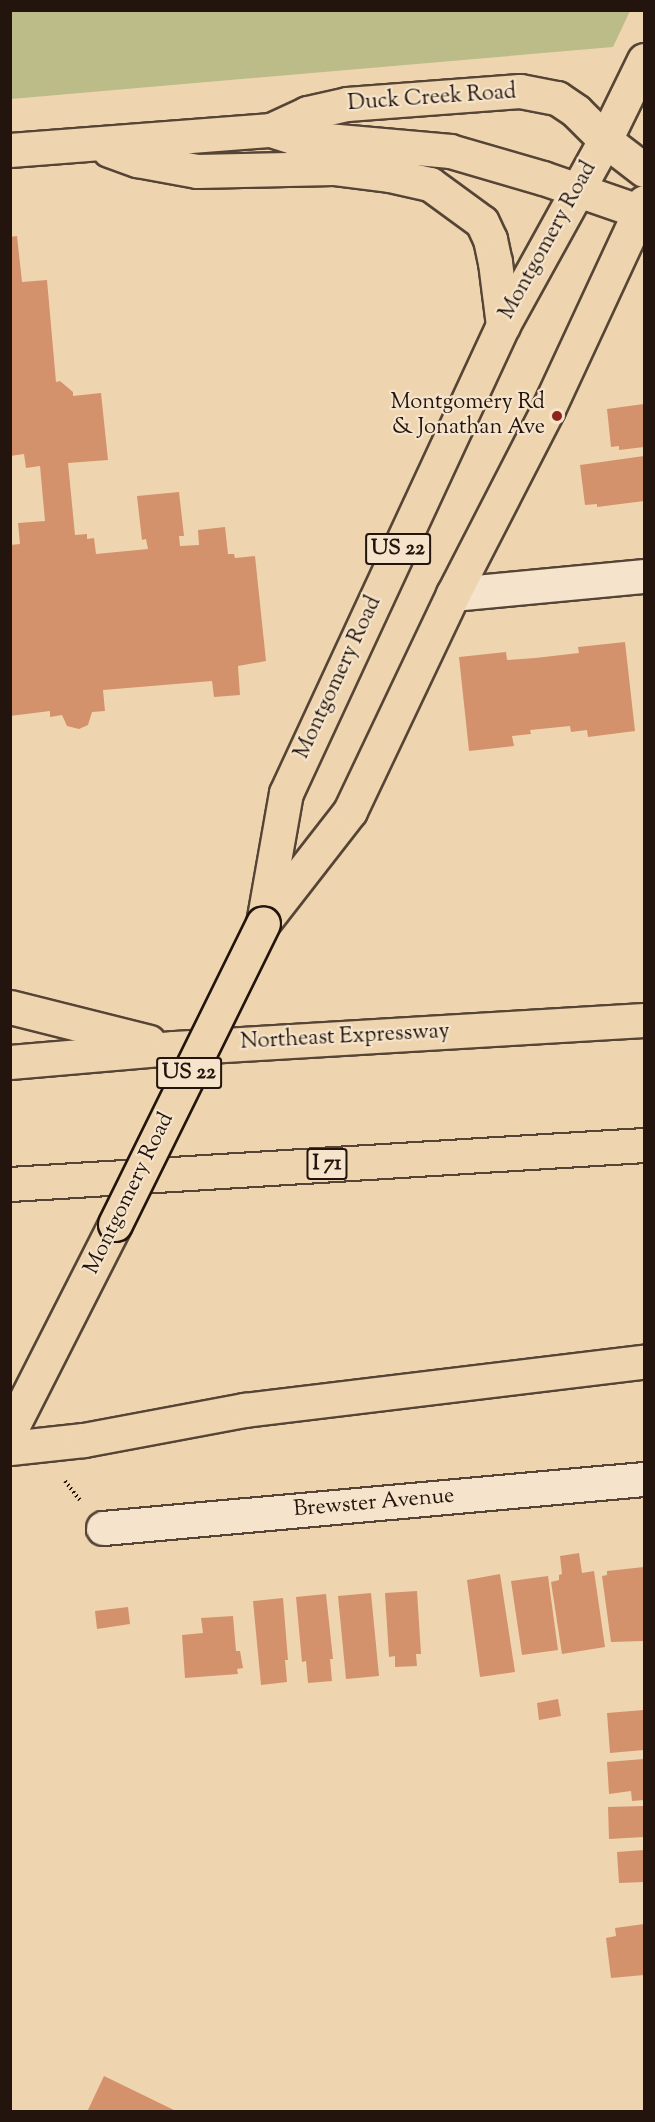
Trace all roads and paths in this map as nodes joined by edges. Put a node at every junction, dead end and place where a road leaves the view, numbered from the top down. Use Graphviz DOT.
graph roads {
  1 [pos="645,60"];
  2 [pos="270,130"];
  3 [pos="605,140"];
  4 [pos="90,144"];
  5 [pos="10,150"];
  6 [pos="645,170"];
  7 [pos="577,190"];
  8 [pos="643,207"];
  9 [pos="503,325"];
  10 [pos="645,576"];
  11 [pos="453,594"];
  12 [pos="263,922"];
  13 [pos="10,1007"];
  14 [pos="645,1020"];
  15 [pos="174,1048"];
  16 [pos="10,1062"];
  17 [pos="645,1145"];
  18 [pos="10,1184"];
  19 [pos="645,1362"];
  20 [pos="10,1431"];
  21 [pos="10,1448"];
  22 [pos="645,1479"];
  23 [pos="103,1528"];
  1 -- 3 [label="main road, Montgomery Road / US 22"];
  2 -- 3 [label="main road, Duck Creek Road"];
  2 -- 4 [label="main road, Duck Creek Road"];
  2 -- 7 [label="main road, Duck Creek Road"];
  3 -- 6 [label="main road, Duck Creek Road"];
  3 -- 7 [label="main road, Montgomery Road / US 22"];
  4 -- 5 [label="main road, Duck Creek Road"];
  4 -- 9 [label="main road"];
  7 -- 8 [label="main road, Duck Creek Road"];
  7 -- 9 [label="main road, Montgomery Road / US 22"];
  8 -- 11 [label="main road, Montgomery Road / US 22"];
  9 -- 12 [label="main road, Montgomery Road / US 22"];
  10 -- 11 [label="street"];
  11 -- 12 [label="main road, Montgomery Road / US 22"];
  12 -- 20 [label="main road, Montgomery Road / US 22, bridge"];
  13 -- 15 [label="main road"];
  14 -- 15 [label="main road, Northeast Expressway"];
  15 -- 16 [label="main road, Northeast Expressway"];
  17 -- 18 [label="main road, I 71"];
  19 -- 21 [label="main road"];
  22 -- 23 [label="street, Brewster Avenue"];
}
